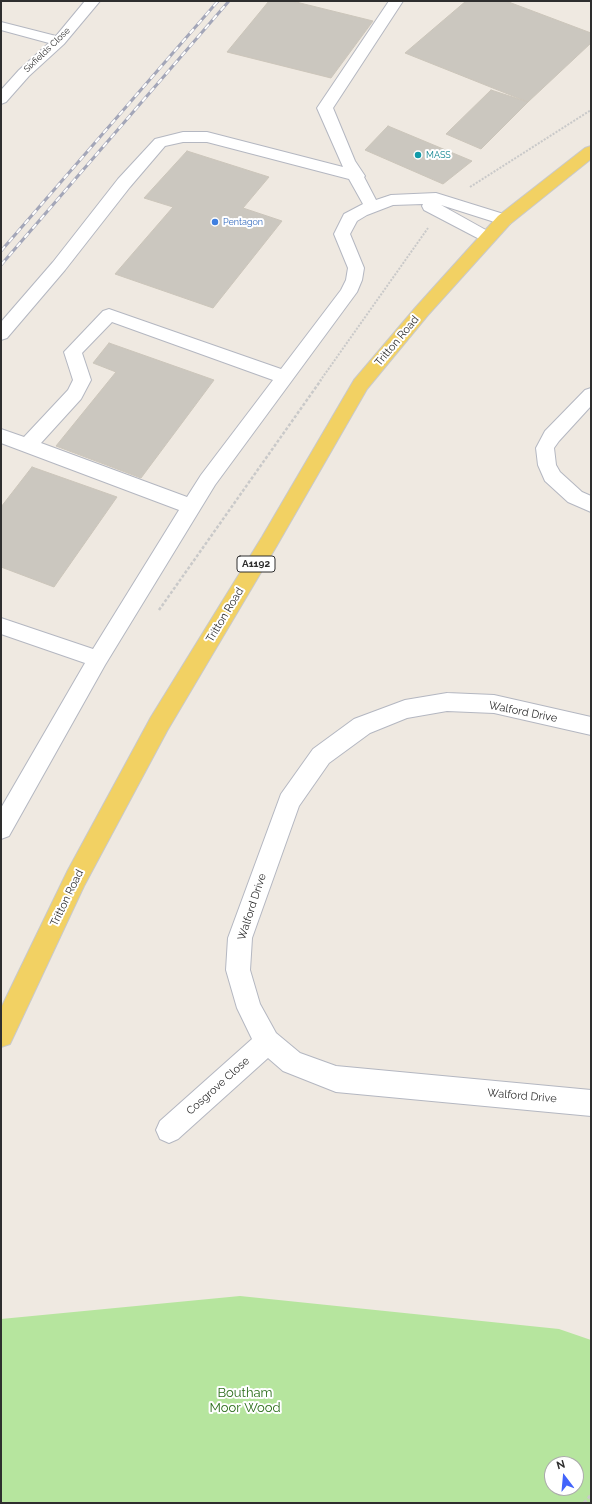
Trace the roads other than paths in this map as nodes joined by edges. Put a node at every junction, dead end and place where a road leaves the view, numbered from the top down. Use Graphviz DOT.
graph roads {
  1 [pos="93,1"];
  2 [pos="396,1"];
  3 [pos="1,26"];
  4 [pos="59,41"];
  5 [pos="1,99"];
  6 [pos="591,151"];
  7 [pos="357,176"];
  8 [pos="419,199"];
  9 [pos="372,206"];
  10 [pos="504,220"];
  11 [pos="487,238"];
  12 [pos="1,334"];
  13 [pos="284,377"];
  14 [pos="591,395"];
  15 [pos="1,436"];
  16 [pos="27,446"];
  17 [pos="591,505"];
  18 [pos="192,507"];
  19 [pos="1,626"];
  20 [pos="98,659"];
  21 [pos="591,726"];
  22 [pos="1,829"];
  23 [pos="1,1035"];
  24 [pos="267,1042"];
  25 [pos="591,1103"];
  26 [pos="170,1130"];
  1 -- 4 [label="street, Sixfields Close"];
  2 -- 7 [label="street"];
  3 -- 4 [label="street"];
  4 -- 5 [label="street, Sixfields Close"];
  6 -- 10 [label="main road, Tritton Road / A1192"];
  7 -- 9 [label="street"];
  7 -- 12 [label="street"];
  8 -- 9 [label="street"];
  8 -- 10 [label="street"];
  8 -- 11 [label="street"];
  9 -- 13 [label="street"];
  10 -- 11 [label="main road, Tritton Road / A1192"];
  11 -- 23 [label="main road, Tritton Road / A1192"];
  13 -- 16 [label="street"];
  13 -- 18 [label="street"];
  14 -- 17 [label="street"];
  15 -- 16 [label="street"];
  16 -- 18 [label="street"];
  18 -- 20 [label="street"];
  19 -- 20 [label="street"];
  20 -- 22 [label="street"];
  21 -- 24 [label="street, Walford Drive"];
  24 -- 25 [label="street, Walford Drive"];
  24 -- 26 [label="street, Cosgrove Close"];
}
